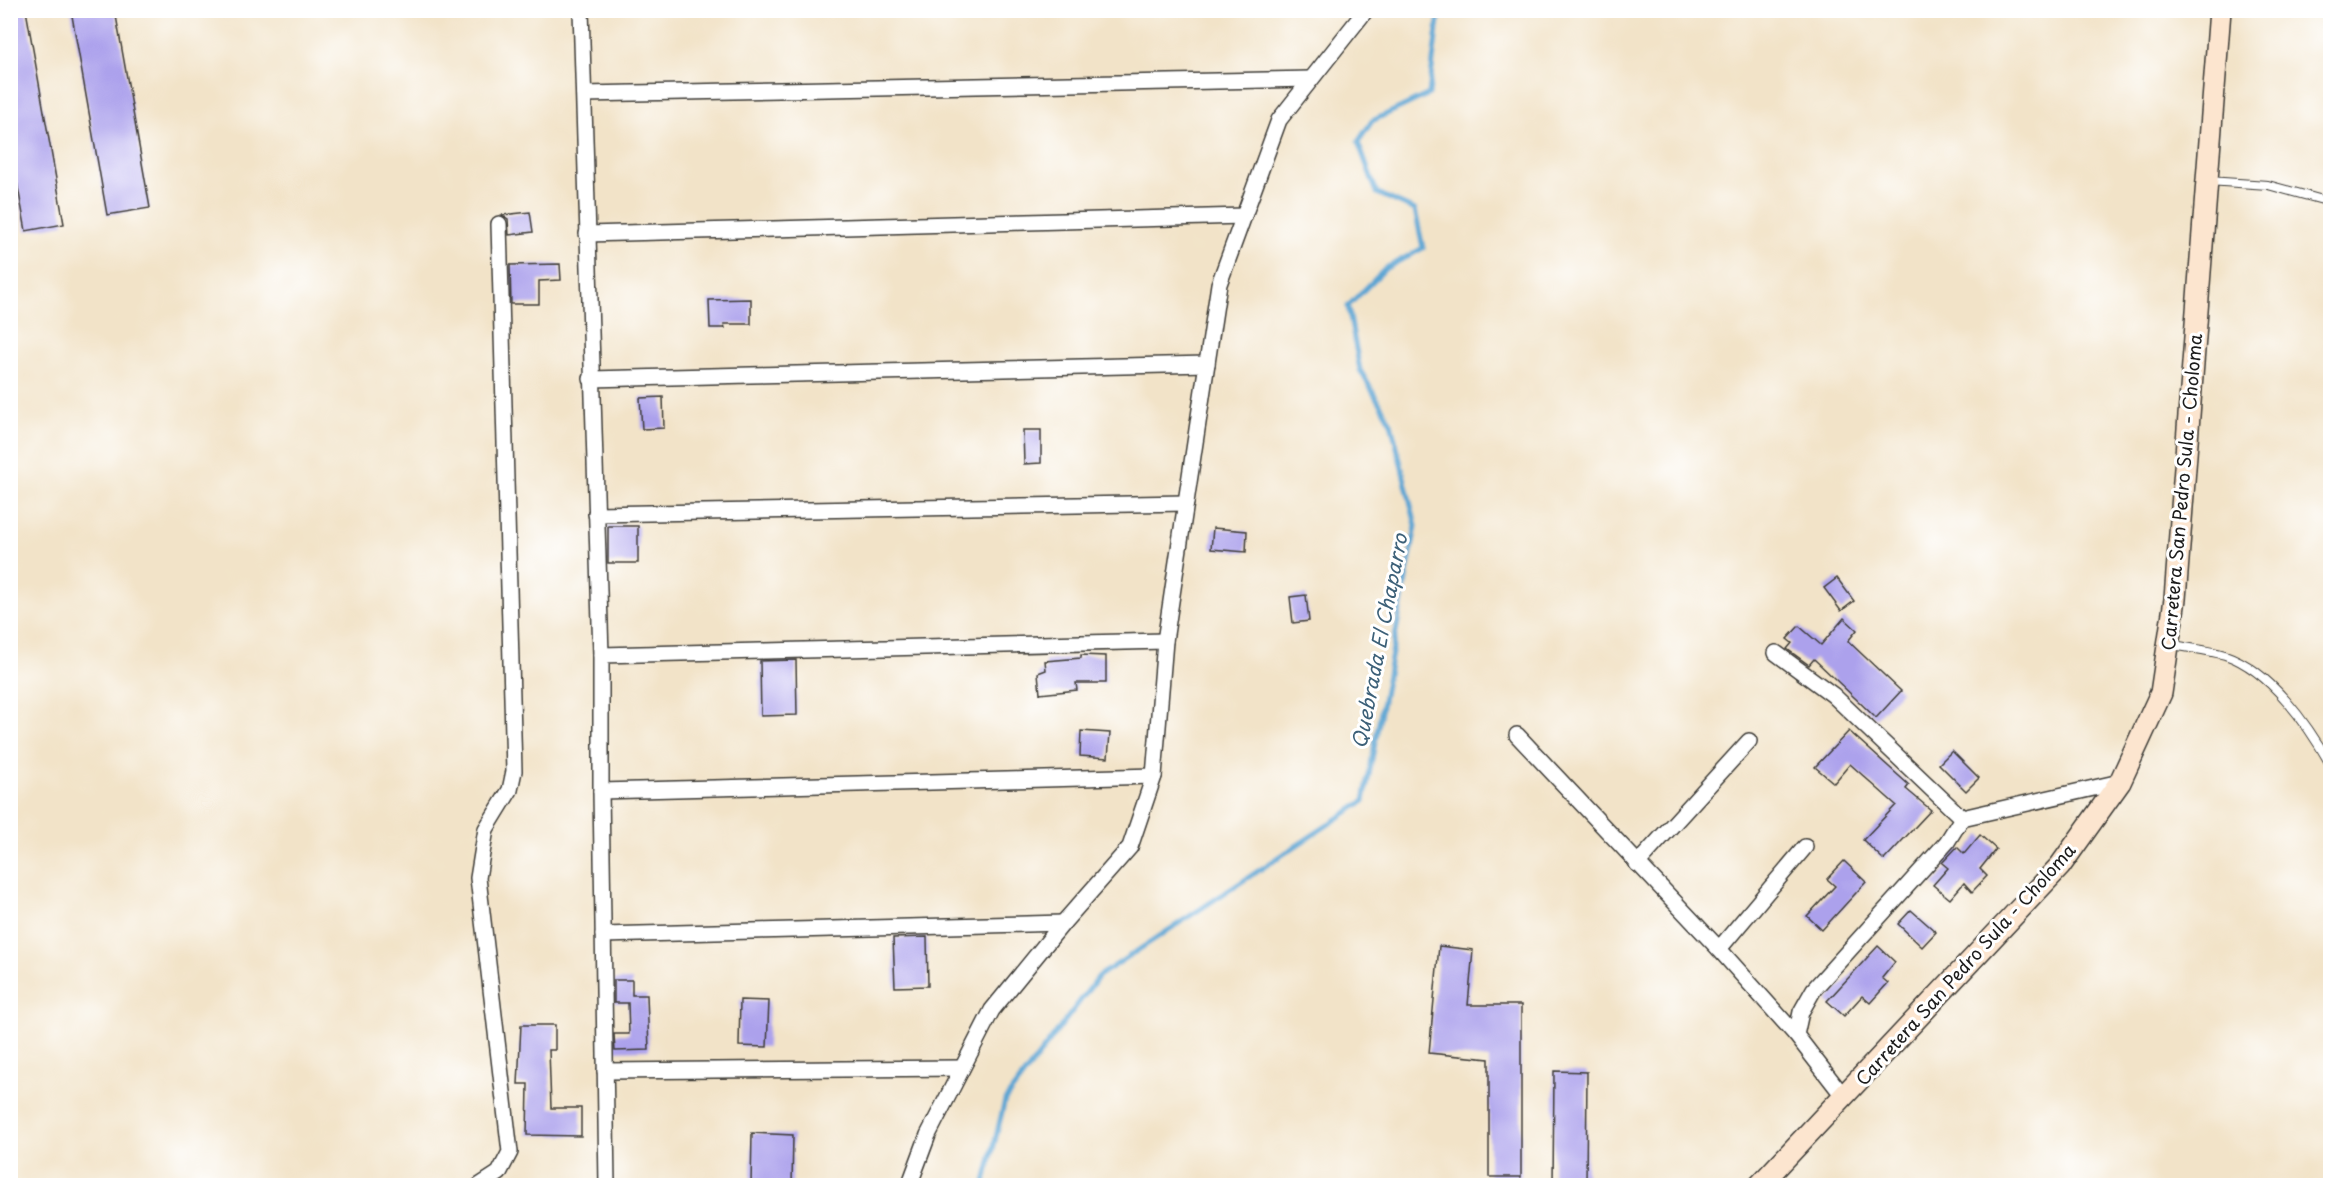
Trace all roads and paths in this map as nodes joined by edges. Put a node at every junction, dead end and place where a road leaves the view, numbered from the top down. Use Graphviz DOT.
graph roads {
  1 [pos="582,10"];
  2 [pos="1366,10"];
  3 [pos="2220,10"];
  4 [pos="1311,79"];
  5 [pos="584,94"];
  6 [pos="2207,181"];
  7 [pos="2331,201"];
  8 [pos="1244,216"];
  9 [pos="499,224"];
  10 [pos="587,234"];
  11 [pos="1207,364"];
  12 [pos="591,379"];
  13 [pos="1186,503"];
  14 [pos="596,514"];
  15 [pos="1165,641"];
  16 [pos="2168,644"];
  17 [pos="1776,653"];
  18 [pos="601,655"];
  19 [pos="1517,735"];
  20 [pos="1749,741"];
  21 [pos="2331,764"];
  22 [pos="1154,776"];
  23 [pos="2120,782"];
  24 [pos="601,791"];
  25 [pos="1962,818"];
  26 [pos="1805,847"];
  27 [pos="1636,864"];
  28 [pos="1063,923"];
  29 [pos="603,935"];
  30 [pos="1719,949"];
  31 [pos="1796,1035"];
  32 [pos="962,1068"];
  33 [pos="605,1071"];
  34 [pos="1844,1097"];
  35 [pos="479,1185"];
  36 [pos="607,1185"];
  37 [pos="909,1185"];
  38 [pos="1760,1185"];
  1 -- 5 [label="street"];
  2 -- 4 [label="street"];
  3 -- 6 [label="main road, Carretera San Pedro Sula - Choloma"];
  4 -- 5 [label="street"];
  4 -- 8 [label="street"];
  5 -- 10 [label="street"];
  6 -- 7 [label="lane"];
  6 -- 16 [label="main road, Carretera San Pedro Sula - Choloma"];
  8 -- 10 [label="street"];
  8 -- 11 [label="street"];
  9 -- 35 [label="street"];
  10 -- 12 [label="street"];
  11 -- 12 [label="street"];
  11 -- 13 [label="street"];
  12 -- 14 [label="street"];
  13 -- 14 [label="street"];
  13 -- 15 [label="street"];
  14 -- 18 [label="street"];
  15 -- 18 [label="street"];
  15 -- 22 [label="street"];
  16 -- 21 [label="lane"];
  16 -- 23 [label="main road, Carretera San Pedro Sula - Choloma"];
  17 -- 25 [label="street"];
  18 -- 24 [label="street"];
  19 -- 27 [label="street"];
  20 -- 27 [label="street"];
  22 -- 24 [label="street"];
  22 -- 28 [label="street"];
  23 -- 25 [label="street"];
  23 -- 34 [label="main road, Carretera San Pedro Sula - Choloma"];
  24 -- 29 [label="street"];
  25 -- 31 [label="street"];
  26 -- 30 [label="street"];
  27 -- 30 [label="street"];
  28 -- 29 [label="street"];
  28 -- 32 [label="street"];
  29 -- 33 [label="street"];
  30 -- 31 [label="street"];
  31 -- 34 [label="street"];
  32 -- 33 [label="street"];
  32 -- 37 [label="street"];
  33 -- 36 [label="street"];
  34 -- 38 [label="main road, Carretera San Pedro Sula - Choloma"];
}
